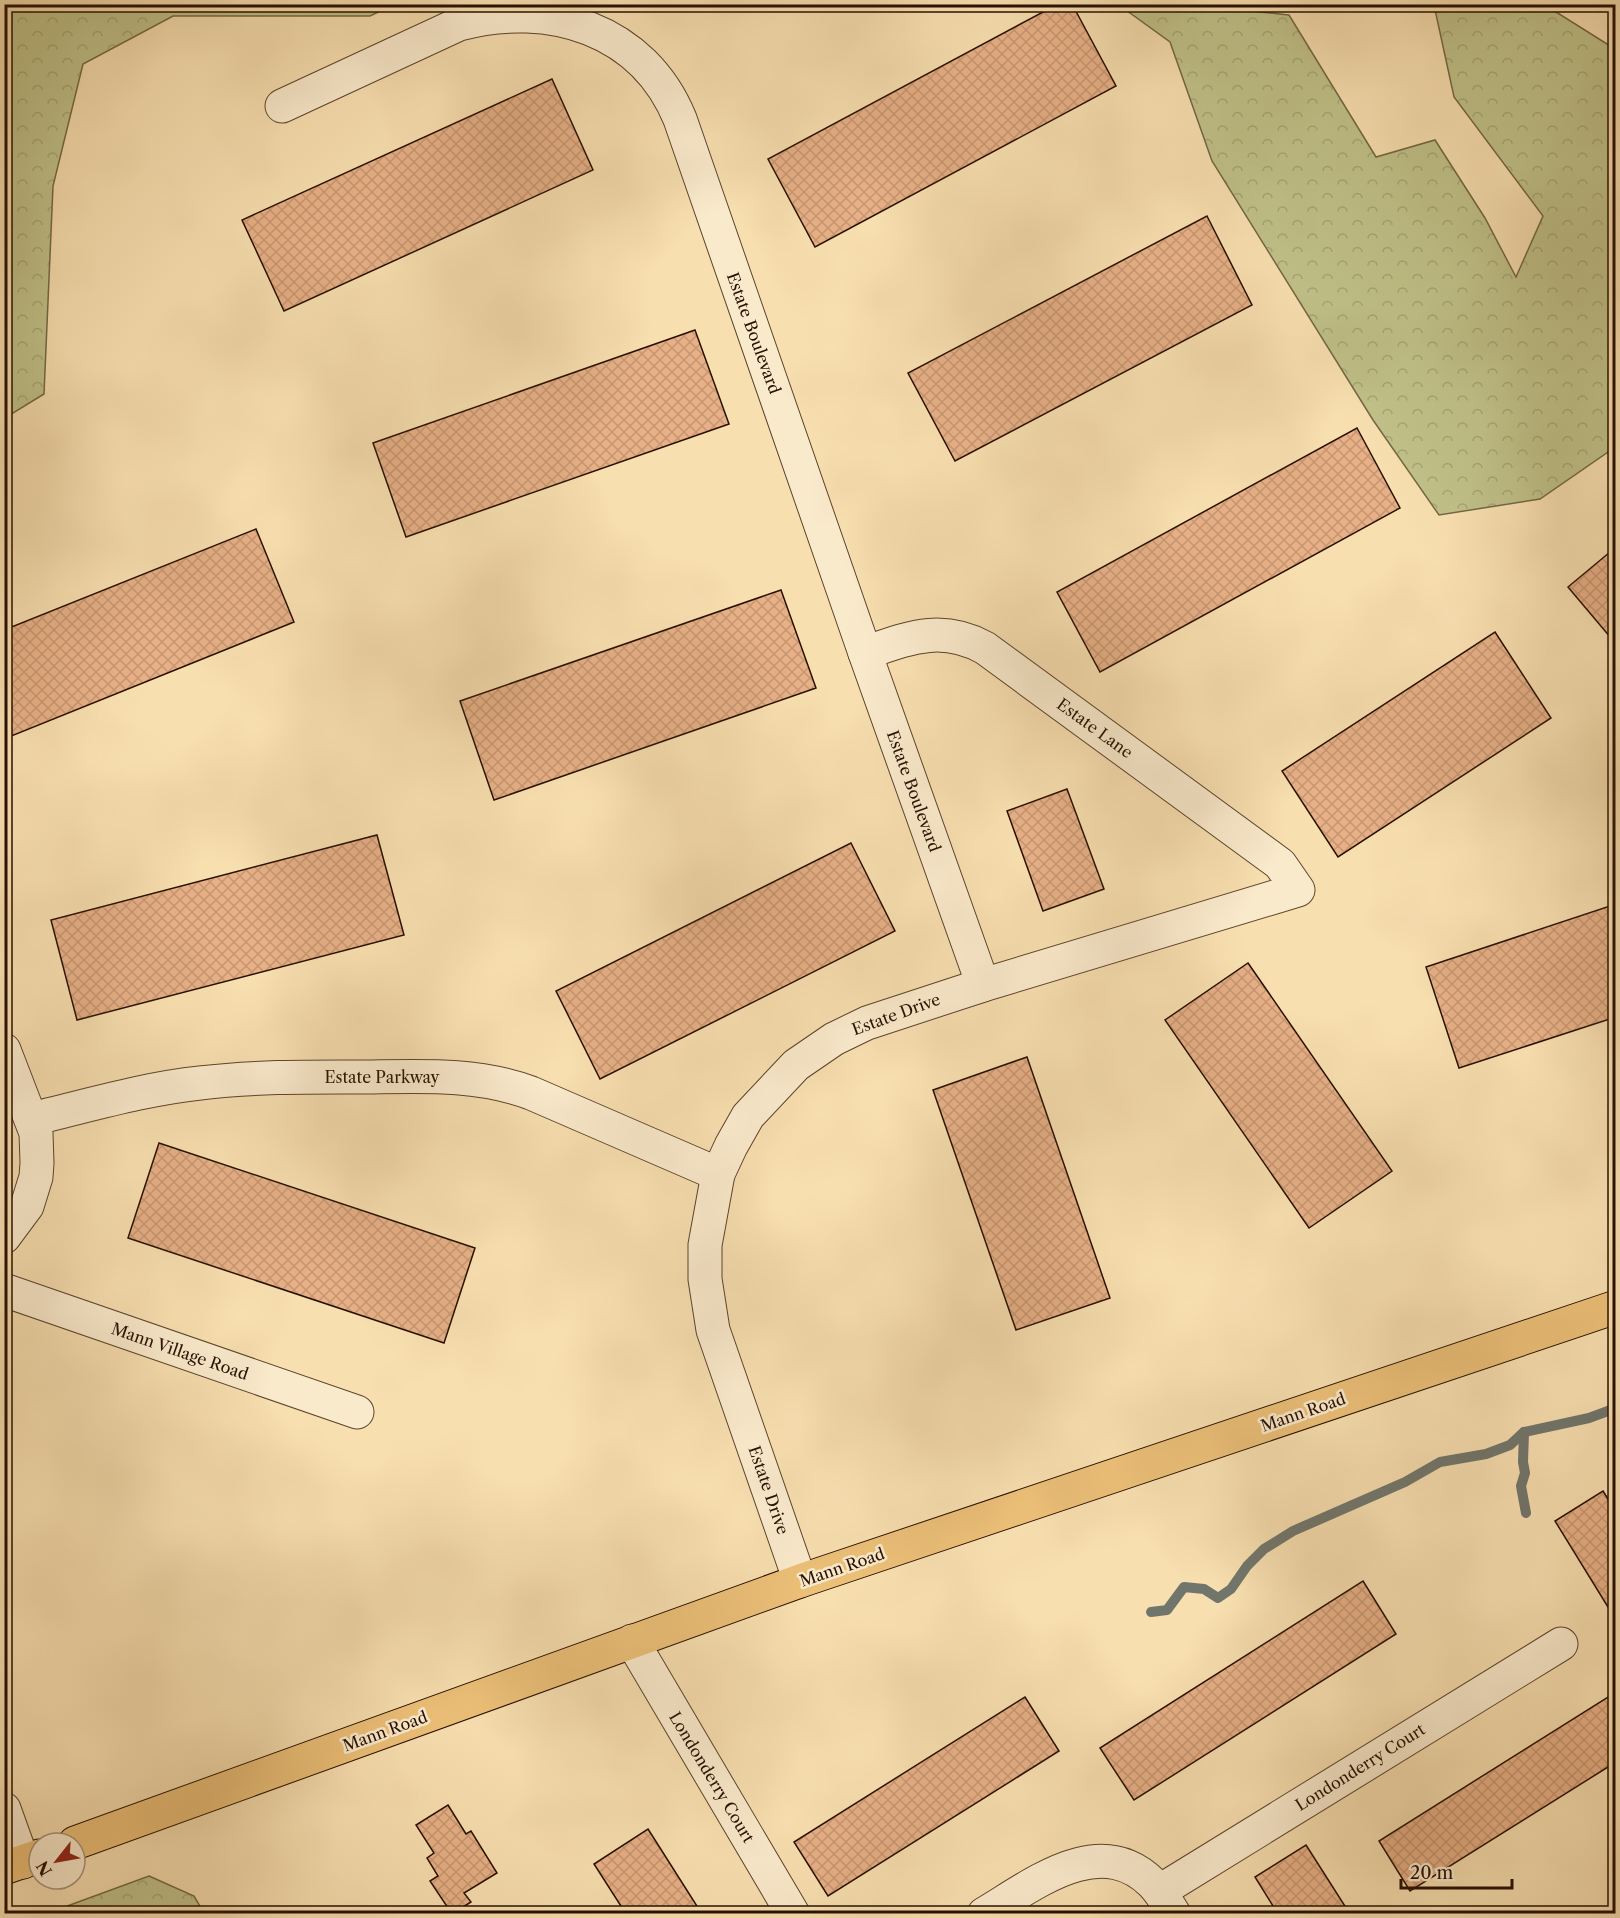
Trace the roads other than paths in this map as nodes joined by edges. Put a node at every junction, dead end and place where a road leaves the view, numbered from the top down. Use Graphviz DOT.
graph roads {
  1 [pos="282,106"];
  2 [pos="865,653"];
  3 [pos="1298,890"];
  4 [pos="983,985"];
  5 [pos="4,1050"];
  6 [pos="31,1119"];
  7 [pos="718,1174"];
  8 [pos="4,1237"];
  9 [pos="4,1290"];
  10 [pos="1616,1307"];
  11 [pos="357,1412"];
  12 [pos="800,1581"];
  13 [pos="632,1641"];
  14 [pos="1561,1644"];
  15 [pos="4,1809"];
  16 [pos="87,1839"];
  17 [pos="22,1862"];
  18 [pos="1167,1902"];
  19 [pos="793,1914"];
  20 [pos="984,1914"];
  1 -- 2 [label="street, Estate Boulevard"];
  2 -- 3 [label="street, Estate Lane"];
  2 -- 4 [label="street, Estate Boulevard"];
  3 -- 4 [label="street, Estate Drive"];
  4 -- 7 [label="street, Estate Drive"];
  5 -- 6 [label="street"];
  6 -- 7 [label="street, Estate Parkway"];
  6 -- 8 [label="street"];
  7 -- 12 [label="street, Estate Drive"];
  9 -- 11 [label="street, Mann Village Road"];
  10 -- 12 [label="main road, Mann Road"];
  12 -- 13 [label="main road, Mann Road"];
  13 -- 16 [label="main road, Mann Road"];
  13 -- 19 [label="street, Londonderry Court"];
  14 -- 18 [label="street, Londonderry Court"];
  15 -- 17 [label="street"];
  18 -- 20 [label="street, Londonderry Court"];
}
